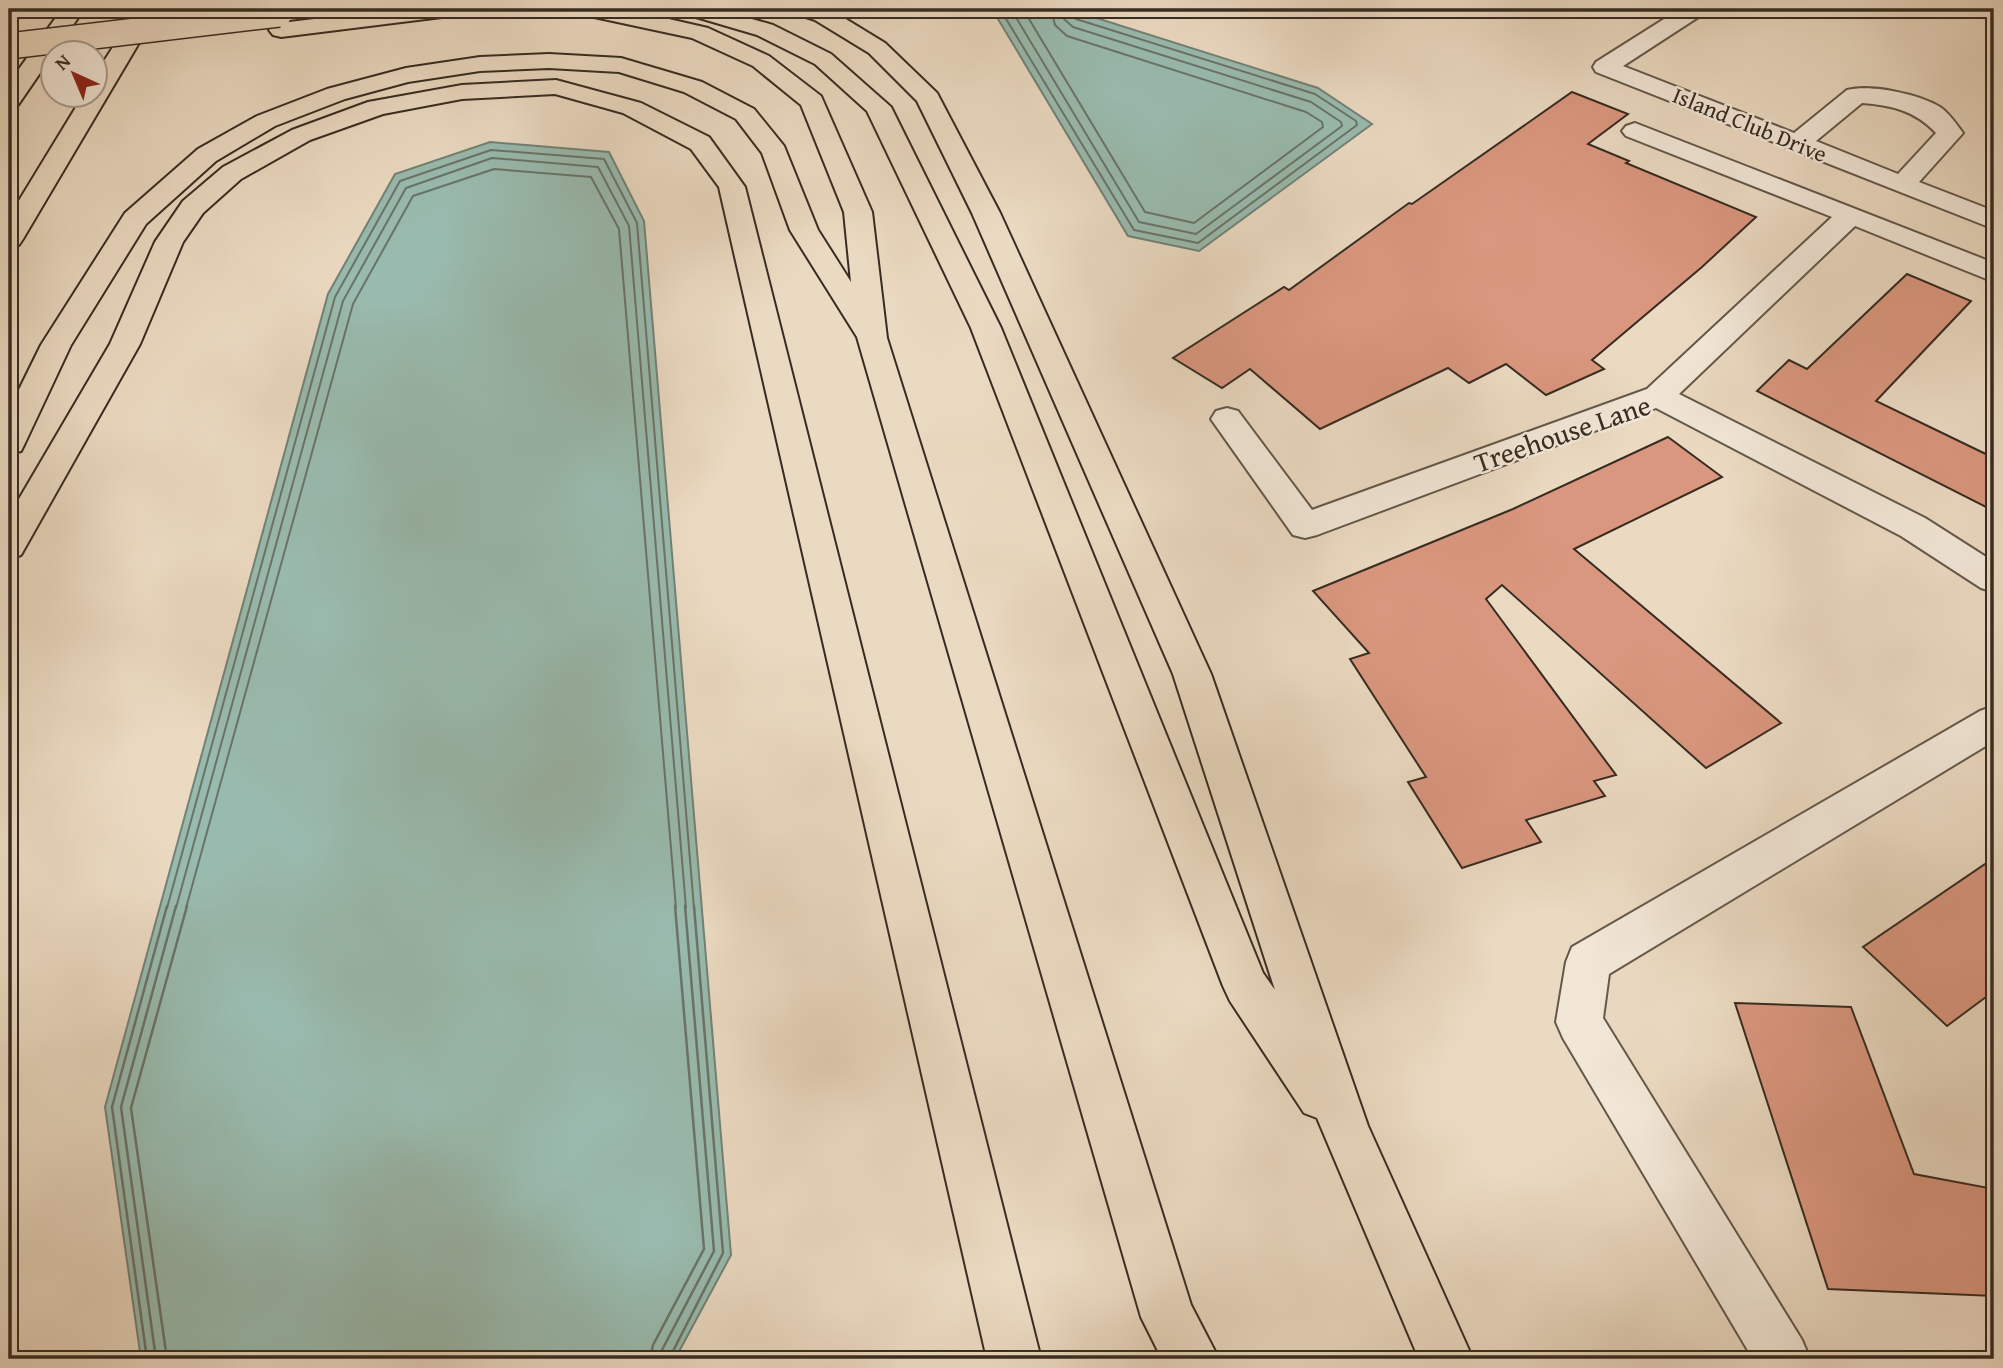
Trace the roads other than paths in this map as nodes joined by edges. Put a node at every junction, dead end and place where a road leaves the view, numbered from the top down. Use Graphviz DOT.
graph roads {
  1 [pos="73,9"];
  2 [pos="148,9"];
  3 [pos="326,9"];
  4 [pos="450,9"];
  5 [pos="588,9"];
  6 [pos="693,9"];
  7 [pos="805,9"];
  8 [pos="1695,9"];
  9 [pos="280,22"];
  10 [pos="9,46"];
  11 [pos="108,50"];
  12 [pos="38,59"];
  13 [pos="9,63"];
  14 [pos="9,100"];
  15 [pos="1635,131"];
  16 [pos="1798,143"];
  17 [pos="1902,184"];
  18 [pos="1851,215"];
  19 [pos="1994,221"];
  20 [pos="9,239"];
  21 [pos="1994,273"];
  22 [pos="872,338"];
  23 [pos="1658,396"];
  24 [pos="1227,419"];
  25 [pos="9,443"];
  26 [pos="9,546"];
  27 [pos="1994,579"];
  28 [pos="1994,722"];
  29 [pos="1346,1132"];
  30 [pos="1177,1345"];
  31 [pos="1014,1359"];
  32 [pos="1447,1359"];
  33 [pos="1783,1359"];
  1 -- 14 [label="highway"];
  2 -- 20 [label="highway"];
  3 -- 9 [label="highway"];
  4 -- 9 [label="highway"];
  5 -- 22 [label="highway"];
  6 -- 29 [label="highway"];
  7 -- 29 [label="highway"];
  8 -- 16 [label="lane, Island Club Drive"];
  9 -- 10 [label="highway, bridge"];
  9 -- 11 [label="highway"];
  12 -- 13 [label="highway"];
  15 -- 18 [label="lane"];
  16 -- 17 [label="lane, Island Club Drive"];
  16 -- 17 [label="lane"];
  17 -- 19 [label="lane, Island Club Drive"];
  18 -- 21 [label="lane"];
  18 -- 23 [label="lane"];
  22 -- 25 [label="highway"];
  22 -- 30 [label="highway"];
  23 -- 24 [label="lane, Treehouse Lane"];
  23 -- 27 [label="lane, Treehouse Lane"];
  26 -- 31 [label="highway"];
  28 -- 33 [label="lane"];
  29 -- 32 [label="highway"];
}
